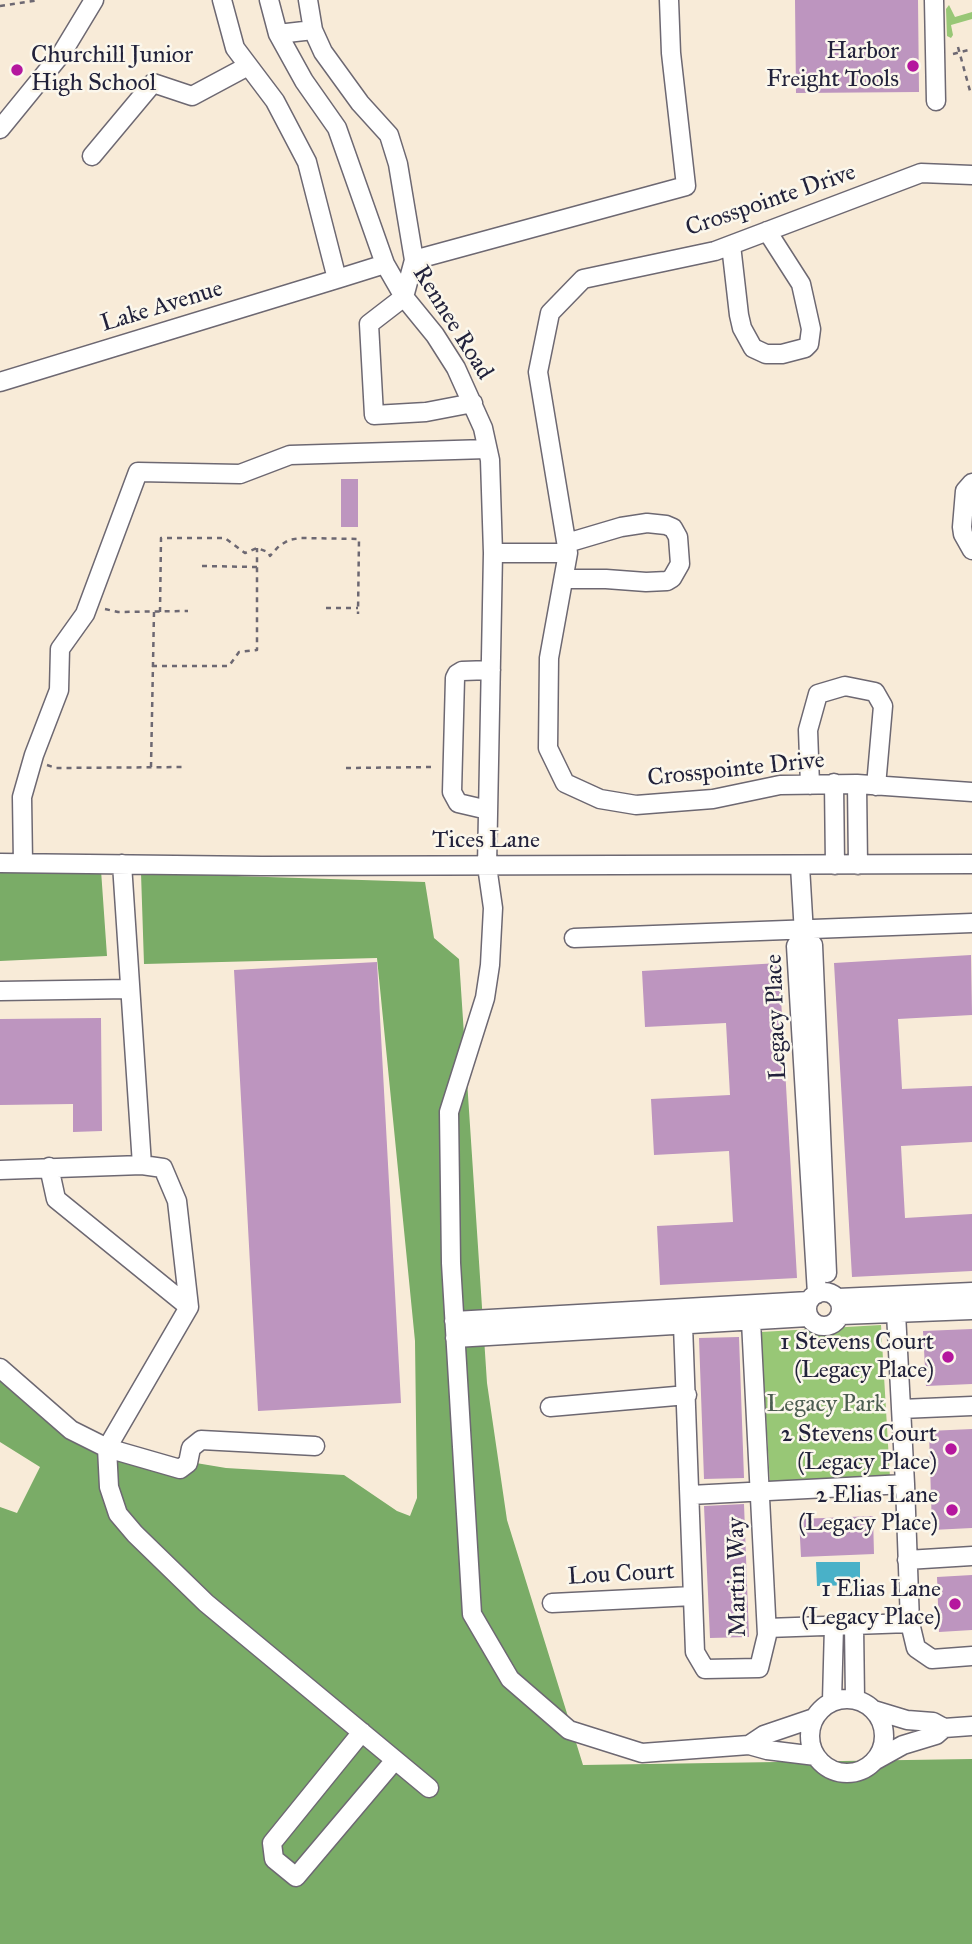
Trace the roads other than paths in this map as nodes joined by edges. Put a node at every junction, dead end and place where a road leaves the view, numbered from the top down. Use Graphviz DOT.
graph roads {
  1 [pos="94,0"];
  2 [pos="222,0"];
  3 [pos="270,0"];
  4 [pos="308,0"];
  5 [pos="669,0"];
  6 [pos="934,0"];
  7 [pos="313,30"];
  8 [pos="278,34"];
  9 [pos="248,66"];
  10 [pos="936,101"];
  11 [pos="0,130"];
  12 [pos="92,156"];
  13 [pos="972,175"];
  14 [pos="767,231"];
  15 [pos="731,245"];
  16 [pos="414,260"];
  17 [pos="385,264"];
  18 [pos="337,279"];
  19 [pos="404,297"];
  20 [pos="0,382"];
  21 [pos="473,403"];
  22 [pos="487,449"];
  23 [pos="972,483"];
  24 [pos="567,548"];
  25 [pos="972,550"];
  26 [pos="493,553"];
  27 [pos="564,579"];
  28 [pos="491,670"];
  29 [pos="834,783"];
  30 [pos="858,784"];
  31 [pos="810,785"];
  32 [pos="876,786"];
  33 [pos="972,792"];
  34 [pos="488,810"];
  35 [pos="0,863"];
  36 [pos="23,863"];
  37 [pos="122,864"];
  38 [pos="972,864"];
  39 [pos="835,865"];
  40 [pos="859,865"];
  41 [pos="487,866"];
  42 [pos="800,866"];
  43 [pos="972,923"];
  44 [pos="804,932"];
  45 [pos="574,938"];
  46 [pos="129,989"];
  47 [pos="0,991"];
  48 [pos="142,1165"];
  49 [pos="49,1167"];
  50 [pos="0,1170"];
  51 [pos="972,1292"];
  52 [pos="824,1303"];
  53 [pos="189,1307"];
  54 [pos="972,1310"];
  55 [pos="896,1313"];
  56 [pos="659,1318"];
  57 [pos="751,1321"];
  58 [pos="683,1325"];
  59 [pos="455,1329"];
  60 [pos="0,1368"];
  61 [pos="687,1395"];
  62 [pos="972,1406"];
  63 [pos="550,1407"];
  64 [pos="901,1409"];
  65 [pos="315,1446"];
  66 [pos="107,1448"];
  67 [pos="905,1484"];
  68 [pos="760,1492"];
  69 [pos="690,1495"];
  70 [pos="972,1556"];
  71 [pos="908,1560"];
  72 [pos="693,1596"];
  73 [pos="552,1603"];
  74 [pos="910,1623"];
  75 [pos="853,1625"];
  76 [pos="834,1626"];
  77 [pos="767,1628"];
  78 [pos="972,1656"];
  79 [pos="855,1699"];
  80 [pos="832,1701"];
  81 [pos="874,1710"];
  82 [pos="814,1718"];
  83 [pos="972,1726"];
  84 [pos="944,1728"];
  85 [pos="362,1732"];
  86 [pos="749,1745"];
  87 [pos="816,1756"];
  88 [pos="395,1760"];
  89 [pos="876,1760"];
  90 [pos="429,1788"];
  1 -- 11 [label="street"];
  2 -- 9 [label="street"];
  3 -- 8 [label="street, Rennee Road"];
  4 -- 7 [label="street"];
  5 -- 16 [label="street"];
  6 -- 10 [label="street"];
  7 -- 8 [label="street"];
  7 -- 16 [label="street"];
  8 -- 17 [label="street, Rennee Road"];
  9 -- 12 [label="street"];
  9 -- 18 [label="street"];
  13 -- 14 [label="street, Crosspointe Drive"];
  14 -- 15 [label="street, Crosspointe Drive"];
  14 -- 15 [label="street"];
  15 -- 24 [label="street, Crosspointe Drive"];
  16 -- 19 [label="street"];
  17 -- 18 [label="street, Lake Avenue"];
  17 -- 19 [label="street, Rennee Road"];
  18 -- 20 [label="street, Lake Avenue"];
  19 -- 21 [label="street, Rennee Road"];
  19 -- 21 [label="street"];
  21 -- 22 [label="street, Rennee Road"];
  22 -- 26 [label="street, Rennee Road"];
  22 -- 36 [label="street"];
  23 -- 25 [label="street"];
  24 -- 26 [label="street"];
  24 -- 27 [label="street, Crosspointe Drive"];
  24 -- 27 [label="street"];
  26 -- 28 [label="street, Rennee Road"];
  27 -- 31 [label="street, Crosspointe Drive"];
  28 -- 34 [label="street, Rennee Road"];
  28 -- 34 [label="street"];
  29 -- 30 [label="street, Crosspointe Drive"];
  29 -- 31 [label="street, Crosspointe Drive"];
  29 -- 39 [label="street"];
  30 -- 32 [label="street, Crosspointe Drive"];
  30 -- 40 [label="street, Crosspointe Drive"];
  31 -- 32 [label="street"];
  32 -- 33 [label="street, Crosspointe Drive"];
  34 -- 41 [label="street, Rennee Road"];
  35 -- 36 [label="street, Tices Lane"];
  36 -- 37 [label="street, Tices Lane"];
  37 -- 41 [label="street, Tices Lane"];
  37 -- 46 [label="street"];
  38 -- 40 [label="street, Tices Lane"];
  39 -- 40 [label="street, Tices Lane"];
  39 -- 42 [label="street, Tices Lane"];
  41 -- 42 [label="street, Tices Lane"];
  41 -- 59 [label="street, Rennee Road"];
  42 -- 44 [label="street, Legacy Place"];
  43 -- 44 [label="street"];
  44 -- 45 [label="street"];
  44 -- 52 [label="street, Legacy Place"];
  46 -- 47 [label="street"];
  46 -- 48 [label="street"];
  48 -- 49 [label="street"];
  48 -- 53 [label="street"];
  49 -- 50 [label="street"];
  49 -- 53 [label="street"];
  51 -- 52 [label="street"];
  52 -- 55 [label="street"];
  52 -- 56 [label="street"];
  52 -- 57 [label="street"];
  53 -- 66 [label="street"];
  54 -- 55 [label="street"];
  55 -- 64 [label="street"];
  56 -- 58 [label="street"];
  56 -- 59 [label="street"];
  57 -- 58 [label="street"];
  57 -- 68 [label="street, Martin Way"];
  58 -- 61 [label="street, Martin Way"];
  59 -- 86 [label="street, Rennee Road"];
  60 -- 66 [label="street"];
  61 -- 63 [label="street"];
  61 -- 69 [label="street, Martin Way"];
  62 -- 64 [label="street"];
  64 -- 67 [label="street"];
  65 -- 66 [label="street"];
  66 -- 85 [label="street"];
  67 -- 68 [label="street"];
  67 -- 71 [label="street"];
  68 -- 69 [label="street"];
  68 -- 77 [label="street, Martin Way"];
  69 -- 72 [label="street, Martin Way"];
  70 -- 71 [label="street"];
  71 -- 74 [label="street"];
  72 -- 73 [label="street, Lou Court"];
  72 -- 77 [label="street, Martin Way"];
  74 -- 75 [label="street"];
  74 -- 78 [label="street"];
  75 -- 76 [label="street"];
  75 -- 79 [label="street"];
  76 -- 77 [label="street"];
  76 -- 80 [label="street"];
  79 -- 80 [label="street"];
  79 -- 81 [label="street"];
  80 -- 82 [label="street"];
  81 -- 84 [label="street"];
  81 -- 89 [label="street"];
  82 -- 86 [label="street"];
  82 -- 87 [label="street"];
  83 -- 84 [label="street"];
  84 -- 89 [label="street"];
  85 -- 88 [label="street"];
  85 -- 88 [label="street"];
  86 -- 87 [label="street"];
  87 -- 89 [label="street"];
  88 -- 90 [label="street"];
}
